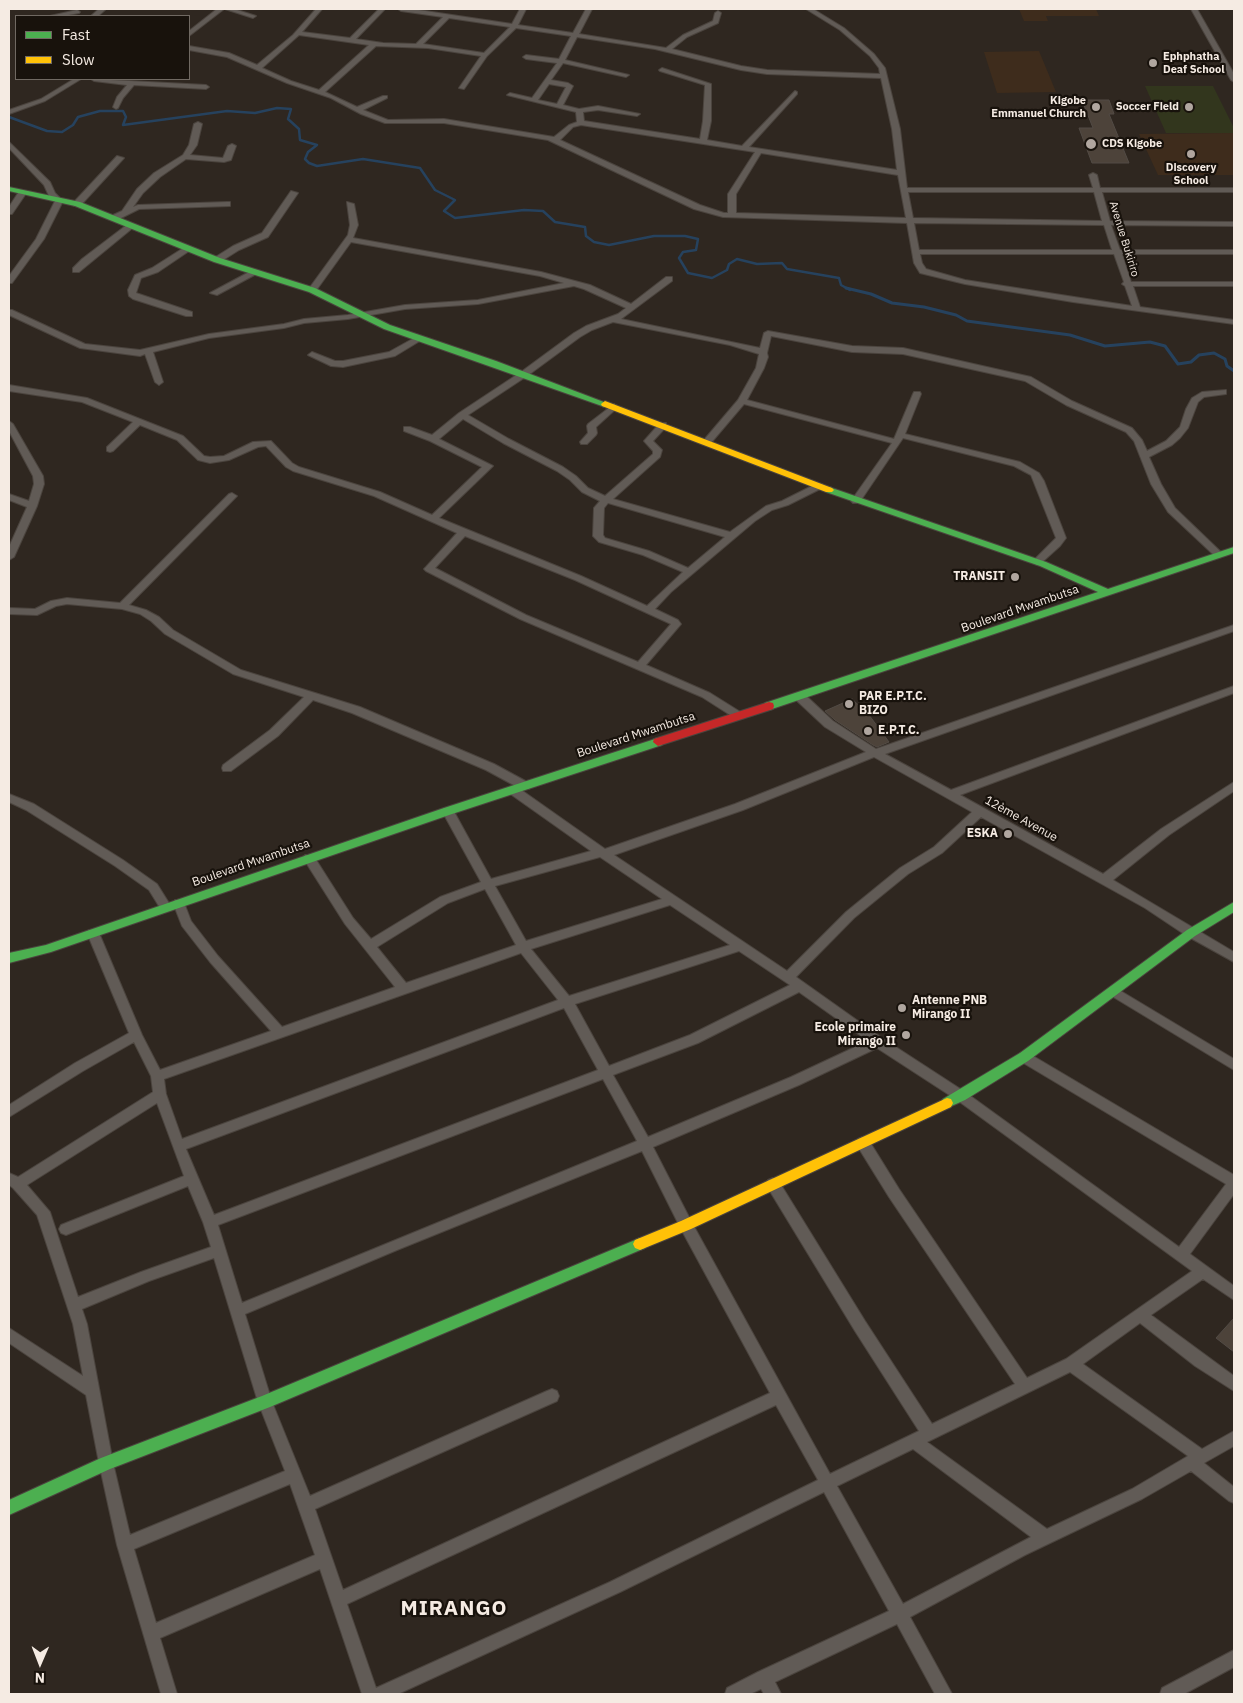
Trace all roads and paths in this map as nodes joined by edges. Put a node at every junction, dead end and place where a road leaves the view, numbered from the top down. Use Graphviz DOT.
graph roads {
  1 [pos="67,9"];
  2 [pos="221,9"];
  3 [pos="228,9"];
  4 [pos="319,9"];
  5 [pos="382,9"];
  6 [pos="401,9"];
  7 [pos="523,9"];
  8 [pos="588,9"];
  9 [pos="809,9"];
  10 [pos="1194,9"];
  11 [pos="421,10"];
  12 [pos="718,13"];
  13 [pos="62,15"];
  14 [pos="253,16"];
  15 [pos="448,16"];
  16 [pos="514,26"];
  17 [pos="190,33"];
  18 [pos="298,33"];
  19 [pos="576,35"];
  20 [pos="352,40"];
  21 [pos="374,44"];
  22 [pos="418,46"];
  23 [pos="190,48"];
  24 [pos="667,50"];
  25 [pos="485,55"];
  26 [pos="526,57"];
  27 [pos="561,61"];
  28 [pos="1224,62"];
  29 [pos="1234,62"];
  30 [pos="258,68"];
  31 [pos="662,70"];
  32 [pos="626,75"];
  33 [pos="885,76"];
  34 [pos="76,80"];
  35 [pos="102,80"];
  36 [pos="1234,80"];
  37 [pos="546,82"];
  38 [pos="132,84"];
  39 [pos="206,87"];
  40 [pos="462,88"];
  41 [pos="320,93"];
  42 [pos="795,93"];
  43 [pos="510,95"];
  44 [pos="385,97"];
  45 [pos="534,100"];
  46 [pos="559,106"];
  47 [pos="116,107"];
  48 [pos="357,110"];
  49 [pos="579,111"];
  50 [pos="9,112"];
  51 [pos="637,114"];
  52 [pos="581,123"];
  53 [pos="198,124"];
  54 [pos="555,140"];
  55 [pos="703,141"];
  56 [pos="9,144"];
  57 [pos="232,146"];
  58 [pos="744,148"];
  59 [pos="760,150"];
  60 [pos="182,157"];
  61 [pos="120,158"];
  62 [pos="900,173"];
  63 [pos="1093,175"];
  64 [pos="9,189"];
  65 [pos="1097,189"];
  66 [pos="904,190"];
  67 [pos="1234,190"];
  68 [pos="23,192"];
  69 [pos="294,193"];
  70 [pos="59,201"];
  71 [pos="77,204"];
  72 [pos="227,204"];
  73 [pos="350,204"];
  74 [pos="126,211"];
  75 [pos="9,212"];
  76 [pos="732,215"];
  77 [pos="114,218"];
  78 [pos="910,221"];
  79 [pos="1107,224"];
  80 [pos="1234,224"];
  81 [pos="132,226"];
  82 [pos="350,240"];
  83 [pos="188,249"];
  84 [pos="916,252"];
  85 [pos="1234,252"];
  86 [pos="1116,253"];
  87 [pos="217,260"];
  88 [pos="76,270"];
  89 [pos="256,272"];
  90 [pos="669,279"];
  91 [pos="9,281"];
  92 [pos="575,283"];
  93 [pos="1126,284"];
  94 [pos="1234,284"];
  95 [pos="312,290"];
  96 [pos="214,293"];
  97 [pos="632,308"];
  98 [pos="1136,309"];
  99 [pos="9,312"];
  100 [pos="189,314"];
  101 [pos="361,315"];
  102 [pos="615,320"];
  103 [pos="1234,322"];
  104 [pos="419,339"];
  105 [pos="149,352"];
  106 [pos="763,353"];
  107 [pos="312,355"];
  108 [pos="524,374"];
  109 [pos="159,382"];
  110 [pos="9,388"];
  111 [pos="1223,392"];
  112 [pos="917,394"];
  113 [pos="742,401"];
  114 [pos="614,407"];
  115 [pos="462,415"];
  116 [pos="138,421"];
  117 [pos="9,424"];
  118 [pos="663,425"];
  119 [pos="407,429"];
  120 [pos="898,438"];
  121 [pos="433,439"];
  122 [pos="584,442"];
  123 [pos="707,442"];
  124 [pos="110,449"];
  125 [pos="1144,456"];
  126 [pos="819,486"];
  127 [pos="232,496"];
  128 [pos="9,497"];
  129 [pos="606,500"];
  130 [pos="856,501"];
  131 [pos="32,506"];
  132 [pos="434,519"];
  133 [pos="462,532"];
  134 [pos="732,536"];
  135 [pos="11,547"];
  136 [pos="1234,550"];
  137 [pos="1219,555"];
  138 [pos="9,558"];
  139 [pos="1037,562"];
  140 [pos="690,572"];
  141 [pos="1108,593"];
  142 [pos="122,606"];
  143 [pos="649,610"];
  144 [pos="9,611"];
  145 [pos="1233,632"];
  146 [pos="639,667"];
  147 [pos="1234,689"];
  148 [pos="311,696"];
  149 [pos="799,696"];
  150 [pos="738,716"];
  151 [pos="876,754"];
  152 [pos="227,768"];
  153 [pos="1234,786"];
  154 [pos="519,788"];
  155 [pos="951,794"];
  156 [pos="9,798"];
  157 [pos="448,810"];
  158 [pos="979,812"];
  159 [pos="602,853"];
  160 [pos="309,858"];
  161 [pos="1104,881"];
  162 [pos="488,884"];
  163 [pos="671,900"];
  164 [pos="179,903"];
  165 [pos="1234,906"];
  166 [pos="166,908"];
  167 [pos="93,933"];
  168 [pos="1191,933"];
  169 [pos="369,946"];
  170 [pos="740,946"];
  171 [pos="523,947"];
  172 [pos="46,949"];
  173 [pos="1234,957"];
  174 [pos="9,958"];
  175 [pos="9,969"];
  176 [pos="787,978"];
  177 [pos="800,986"];
  178 [pos="404,989"];
  179 [pos="1114,992"];
  180 [pos="567,1002"];
  181 [pos="279,1032"];
  182 [pos="136,1035"];
  183 [pos="878,1042"];
  184 [pos="1024,1057"];
  185 [pos="1234,1065"];
  186 [pos="606,1074"];
  187 [pos="157,1076"];
  188 [pos="160,1094"];
  189 [pos="961,1096"];
  190 [pos="9,1112"];
  191 [pos="863,1143"];
  192 [pos="645,1144"];
  193 [pos="178,1146"];
  194 [pos="192,1179"];
  195 [pos="14,1181"];
  196 [pos="1234,1183"];
  197 [pos="773,1184"];
  198 [pos="210,1222"];
  199 [pos="686,1225"];
  200 [pos="66,1229"];
  201 [pos="218,1251"];
  202 [pos="1182,1254"];
  203 [pos="1203,1270"];
  204 [pos="1234,1294"];
  205 [pos="73,1306"];
  206 [pos="237,1311"];
  207 [pos="1140,1315"];
  208 [pos="9,1335"];
  209 [pos="1071,1364"];
  210 [pos="1234,1384"];
  211 [pos="1024,1386"];
  212 [pos="94,1392"];
  213 [pos="552,1396"];
  214 [pos="779,1396"];
  215 [pos="265,1402"];
  216 [pos="930,1434"];
  217 [pos="1234,1438"];
  218 [pos="915,1442"];
  219 [pos="1196,1460"];
  220 [pos="106,1463"];
  221 [pos="294,1475"];
  222 [pos="829,1484"];
  223 [pos="1234,1496"];
  224 [pos="12,1502"];
  225 [pos="306,1505"];
  226 [pos="1046,1538"];
  227 [pos="125,1545"];
  228 [pos="325,1559"];
  229 [pos="339,1600"];
  230 [pos="900,1614"];
  231 [pos="150,1634"];
  232 [pos="1234,1658"];
  233 [pos="764,1678"];
  234 [pos="168,1694"];
  235 [pos="370,1694"];
  236 [pos="380,1694"];
  237 [pos="733,1694"];
  238 [pos="773,1694"];
  239 [pos="944,1694"];
  240 [pos="1168,1694"];
  1 -- 13 [label="street"];
  2 -- 17 [label="street"];
  3 -- 14 [label="street"];
  4 -- 18 [label="street"];
  5 -- 20 [label="street"];
  6 -- 11 [label="street"];
  7 -- 16 [label="street"];
  8 -- 19 [label="street"];
  9 -- 33 [label="street"];
  10 -- 28 [label="street"];
  11 -- 15 [label="street"];
  12 -- 24 [label="street"];
  15 -- 16 [label="street"];
  15 -- 22 [label="street"];
  16 -- 19 [label="street"];
  16 -- 25 [label="street"];
  18 -- 20 [label="street"];
  18 -- 30 [label="street"];
  19 -- 24 [label="street"];
  19 -- 27 [label="street"];
  20 -- 21 [label="street"];
  21 -- 22 [label="street"];
  21 -- 41 [label="street"];
  22 -- 25 [label="street"];
  23 -- 30 [label="street"];
  24 -- 33 [label="street"];
  25 -- 40 [label="street"];
  26 -- 27 [label="street"];
  27 -- 32 [label="street"];
  27 -- 37 [label="street"];
  28 -- 29 [label="street"];
  28 -- 36 [label="street"];
  30 -- 41 [label="street"];
  31 -- 55 [label="street"];
  33 -- 62 [label="street"];
  34 -- 50 [label="street"];
  35 -- 38 [label="street"];
  37 -- 45 [label="street"];
  37 -- 46 [label="street"];
  38 -- 39 [label="street"];
  38 -- 47 [label="street"];
  41 -- 48 [label="street"];
  42 -- 58 [label="street"];
  43 -- 45 [label="street"];
  44 -- 48 [label="street"];
  45 -- 46 [label="street"];
  46 -- 49 [label="street"];
  48 -- 54 [label="street"];
  49 -- 51 [label="street"];
  49 -- 52 [label="street"];
  52 -- 54 [label="street"];
  52 -- 55 [label="street"];
  53 -- 60 [label="street"];
  54 -- 76 [label="street"];
  55 -- 58 [label="street"];
  56 -- 70 [label="street"];
  57 -- 60 [label="street"];
  58 -- 59 [label="street"];
  59 -- 62 [label="street"];
  59 -- 76 [label="street"];
  60 -- 74 [label="street"];
  61 -- 71 [label="street"];
  62 -- 66 [label="street"];
  63 -- 65 [label="street, Avenue Bukiriro"];
  64 -- 68 [label="main road"];
  65 -- 66 [label="street"];
  65 -- 67 [label="street"];
  65 -- 79 [label="street, Avenue Bukiriro"];
  66 -- 78 [label="street"];
  68 -- 70 [label="main road"];
  68 -- 75 [label="street"];
  69 -- 87 [label="street"];
  70 -- 71 [label="main road"];
  70 -- 91 [label="street"];
  71 -- 77 [label="main road"];
  72 -- 74 [label="street"];
  73 -- 82 [label="street"];
  74 -- 77 [label="street"];
  76 -- 78 [label="street"];
  77 -- 81 [label="main road"];
  78 -- 79 [label="street"];
  78 -- 84 [label="street"];
  79 -- 80 [label="street"];
  79 -- 86 [label="street, Avenue Bukiriro"];
  81 -- 83 [label="main road"];
  81 -- 88 [label="street"];
  82 -- 92 [label="street"];
  82 -- 95 [label="street"];
  83 -- 87 [label="main road"];
  83 -- 100 [label="street"];
  84 -- 86 [label="street"];
  84 -- 98 [label="street"];
  85 -- 86 [label="street"];
  86 -- 93 [label="street, Avenue Bukiriro"];
  87 -- 89 [label="main road"];
  89 -- 95 [label="main road"];
  89 -- 96 [label="street"];
  90 -- 97 [label="street"];
  92 -- 97 [label="street"];
  92 -- 101 [label="street"];
  93 -- 94 [label="street"];
  93 -- 98 [label="street, Avenue Bukiriro"];
  95 -- 101 [label="main road"];
  97 -- 102 [label="street"];
  98 -- 103 [label="street"];
  99 -- 105 [label="street"];
  101 -- 104 [label="main road"];
  101 -- 105 [label="street"];
  102 -- 106 [label="street"];
  102 -- 108 [label="street"];
  104 -- 107 [label="street"];
  104 -- 108 [label="main road"];
  105 -- 109 [label="street"];
  106 -- 113 [label="street"];
  106 -- 125 [label="street"];
  108 -- 114 [label="main road"];
  108 -- 115 [label="street"];
  110 -- 116 [label="street"];
  111 -- 125 [label="street"];
  112 -- 120 [label="street"];
  113 -- 120 [label="street"];
  113 -- 123 [label="street"];
  114 -- 118 [label="main road"];
  114 -- 122 [label="street"];
  115 -- 121 [label="street"];
  115 -- 129 [label="street"];
  116 -- 124 [label="street"];
  116 -- 132 [label="street"];
  117 -- 131 [label="street"];
  118 -- 123 [label="main road"];
  118 -- 129 [label="street"];
  119 -- 121 [label="street"];
  120 -- 130 [label="street"];
  120 -- 139 [label="street"];
  121 -- 132 [label="street"];
  123 -- 126 [label="main road"];
  125 -- 137 [label="street"];
  126 -- 130 [label="main road"];
  126 -- 134 [label="street"];
  127 -- 142 [label="street"];
  128 -- 131 [label="street"];
  129 -- 134 [label="street"];
  129 -- 140 [label="street"];
  130 -- 139 [label="main road"];
  131 -- 135 [label="street"];
  132 -- 133 [label="street"];
  133 -- 143 [label="street"];
  133 -- 146 [label="street"];
  134 -- 140 [label="street"];
  135 -- 138 [label="street"];
  136 -- 137 [label="main road, Boulevard Mwambutsa"];
  137 -- 141 [label="main road, Boulevard Mwambutsa"];
  139 -- 141 [label="main road"];
  140 -- 143 [label="street"];
  141 -- 149 [label="main road, Boulevard Mwambutsa"];
  142 -- 144 [label="street"];
  142 -- 148 [label="street"];
  143 -- 146 [label="street"];
  145 -- 151 [label="street"];
  146 -- 150 [label="street"];
  147 -- 155 [label="street"];
  148 -- 152 [label="street"];
  148 -- 154 [label="street"];
  149 -- 150 [label="main road, Boulevard Mwambutsa"];
  149 -- 151 [label="street, 12ème Avenue"];
  150 -- 154 [label="main road, Boulevard Mwambutsa"];
  151 -- 155 [label="street, 12ème Avenue"];
  151 -- 159 [label="street"];
  153 -- 161 [label="street"];
  154 -- 157 [label="main road, Boulevard Mwambutsa"];
  154 -- 159 [label="street"];
  155 -- 158 [label="street, 12ème Avenue"];
  156 -- 166 [label="street"];
  157 -- 160 [label="main road, Boulevard Mwambutsa"];
  157 -- 162 [label="street"];
  158 -- 161 [label="street, 12ème Avenue"];
  158 -- 176 [label="street"];
  159 -- 162 [label="street"];
  159 -- 163 [label="street"];
  160 -- 164 [label="main road, Boulevard Mwambutsa"];
  160 -- 169 [label="street"];
  161 -- 168 [label="street, 12ème Avenue"];
  162 -- 169 [label="street"];
  162 -- 171 [label="street"];
  163 -- 170 [label="street"];
  163 -- 171 [label="street"];
  164 -- 166 [label="main road, Boulevard Mwambutsa"];
  164 -- 181 [label="street"];
  165 -- 168 [label="main road"];
  166 -- 167 [label="main road, Boulevard Mwambutsa"];
  167 -- 172 [label="main road, Boulevard Mwambutsa"];
  167 -- 182 [label="street"];
  168 -- 173 [label="street, 12ème Avenue"];
  168 -- 179 [label="main road"];
  169 -- 178 [label="street"];
  170 -- 176 [label="street"];
  170 -- 180 [label="street"];
  171 -- 178 [label="street"];
  171 -- 180 [label="street"];
  172 -- 174 [label="main road, Boulevard Mwambutsa"];
  172 -- 175 [label="main road, Boulevard Mwambutsa"];
  176 -- 177 [label="street"];
  177 -- 183 [label="street"];
  177 -- 186 [label="street"];
  178 -- 181 [label="street"];
  179 -- 184 [label="main road"];
  179 -- 185 [label="street"];
  180 -- 186 [label="street"];
  180 -- 193 [label="street"];
  181 -- 187 [label="street"];
  182 -- 187 [label="street"];
  182 -- 190 [label="street"];
  183 -- 189 [label="street"];
  183 -- 192 [label="street"];
  184 -- 189 [label="main road"];
  184 -- 196 [label="street"];
  186 -- 192 [label="street"];
  186 -- 198 [label="street"];
  187 -- 188 [label="street"];
  188 -- 193 [label="street"];
  188 -- 195 [label="street"];
  189 -- 191 [label="main road"];
  189 -- 202 [label="street"];
  191 -- 197 [label="main road"];
  191 -- 211 [label="street"];
  192 -- 199 [label="street"];
  192 -- 206 [label="street"];
  193 -- 194 [label="street"];
  194 -- 198 [label="street"];
  194 -- 200 [label="street"];
  195 -- 205 [label="street"];
  196 -- 202 [label="street"];
  197 -- 199 [label="main road"];
  197 -- 216 [label="street"];
  198 -- 201 [label="street"];
  199 -- 214 [label="street"];
  199 -- 215 [label="main road"];
  201 -- 205 [label="street"];
  201 -- 206 [label="street"];
  202 -- 203 [label="street"];
  203 -- 204 [label="street"];
  203 -- 207 [label="street"];
  205 -- 212 [label="street"];
  206 -- 215 [label="street"];
  207 -- 209 [label="street"];
  207 -- 210 [label="street"];
  208 -- 212 [label="street"];
  209 -- 211 [label="street"];
  209 -- 219 [label="street"];
  211 -- 216 [label="street"];
  212 -- 220 [label="street"];
  213 -- 225 [label="street"];
  214 -- 222 [label="street"];
  214 -- 229 [label="street"];
  215 -- 220 [label="main road"];
  215 -- 221 [label="street"];
  216 -- 218 [label="street"];
  217 -- 219 [label="street"];
  218 -- 222 [label="street"];
  218 -- 226 [label="street"];
  219 -- 223 [label="street"];
  219 -- 226 [label="street"];
  220 -- 224 [label="main road"];
  220 -- 227 [label="street"];
  221 -- 225 [label="street"];
  221 -- 227 [label="street"];
  222 -- 230 [label="street"];
  222 -- 236 [label="street"];
  225 -- 228 [label="street"];
  226 -- 230 [label="street"];
  227 -- 231 [label="street"];
  228 -- 229 [label="street"];
  228 -- 231 [label="street"];
  229 -- 235 [label="street"];
  230 -- 233 [label="street"];
  230 -- 239 [label="street"];
  231 -- 234 [label="street"];
  232 -- 240 [label="street"];
  233 -- 237 [label="street"];
  233 -- 238 [label="street"];
}
